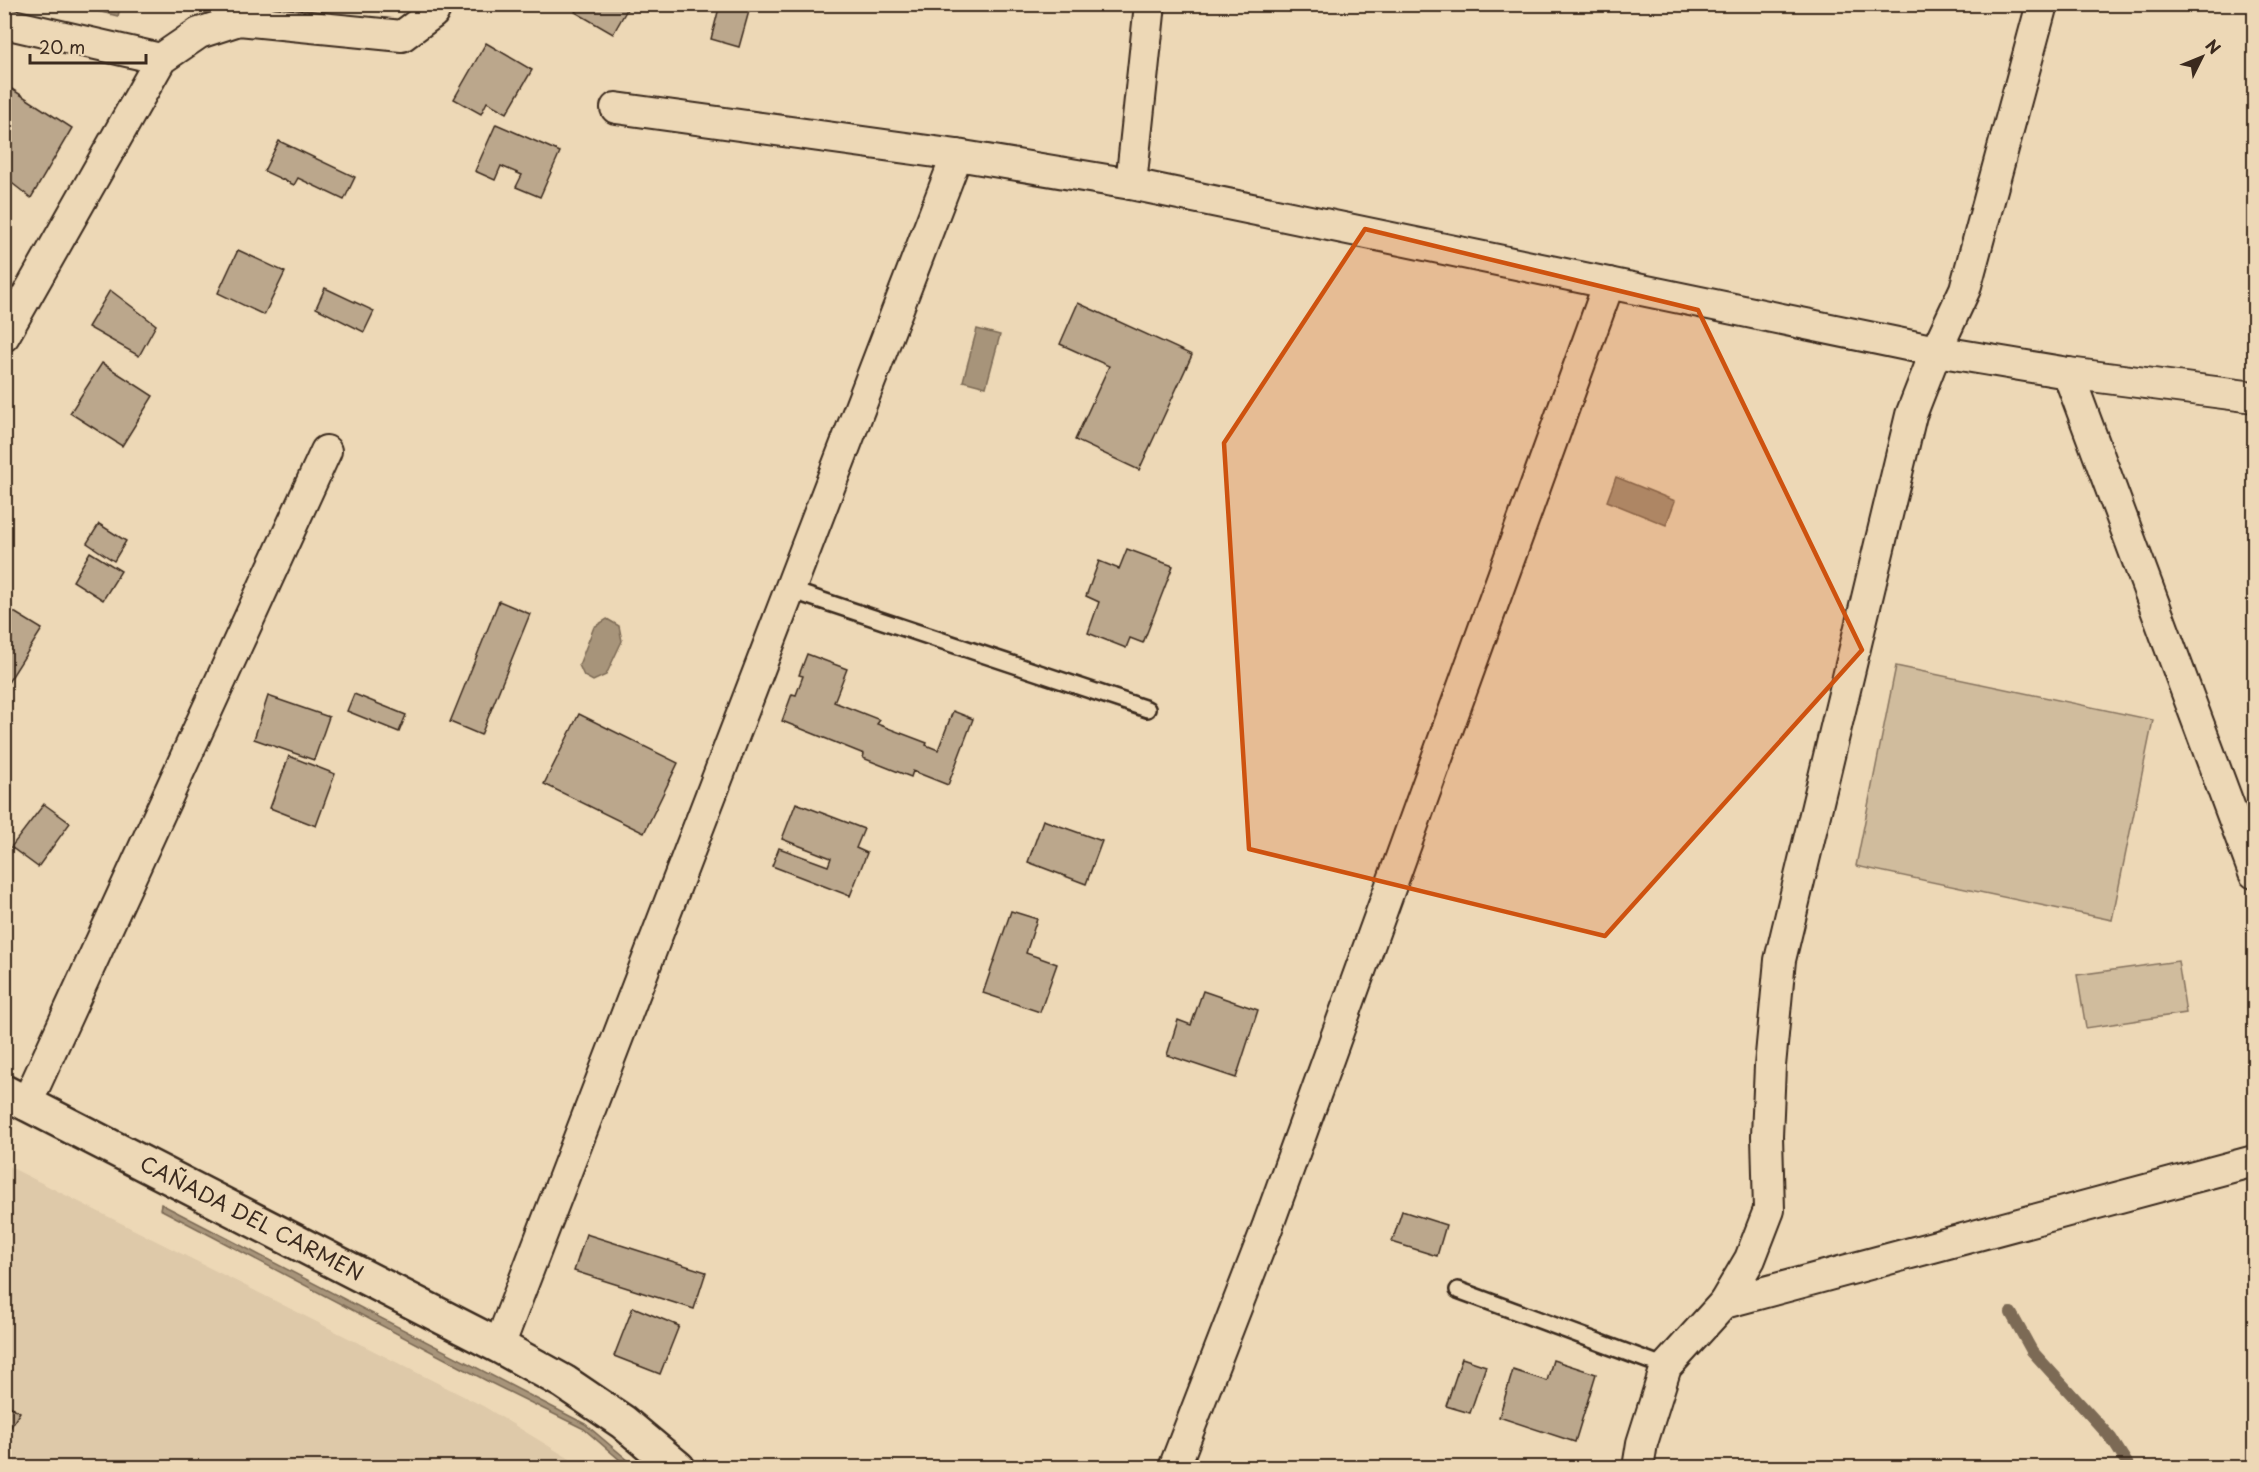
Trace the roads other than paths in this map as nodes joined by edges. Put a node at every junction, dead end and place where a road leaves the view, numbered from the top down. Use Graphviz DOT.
graph roads {
  1 [pos="437,4"];
  2 [pos="1150,4"];
  3 [pos="2042,4"];
  4 [pos="4,23"];
  5 [pos="161,59"];
  6 [pos="616,108"];
  7 [pos="957,155"];
  8 [pos="1131,184"];
  9 [pos="1609,283"];
  10 [pos="4,336"];
  11 [pos="1936,351"];
  12 [pos="2068,373"];
  13 [pos="2254,397"];
  14 [pos="327,451"];
  15 [pos="790,590"];
  16 [pos="1147,709"];
  17 [pos="2254,873"];
  18 [pos="15,1098"];
  19 [pos="2254,1161"];
  20 [pos="1458,1290"];
  21 [pos="1724,1303"];
  22 [pos="499,1346"];
  23 [pos="1666,1367"];
  24 [pos="678,1467"];
  25 [pos="1174,1467"];
  26 [pos="1638,1467"];
  1 -- 5 [label="street"];
  2 -- 8 [label="street"];
  3 -- 11 [label="street"];
  4 -- 5 [label="street"];
  5 -- 10 [label="street"];
  6 -- 7 [label="street"];
  7 -- 8 [label="street"];
  7 -- 15 [label="street"];
  8 -- 9 [label="street"];
  9 -- 11 [label="street"];
  9 -- 25 [label="street"];
  11 -- 12 [label="street"];
  11 -- 21 [label="street"];
  12 -- 13 [label="street"];
  12 -- 17 [label="street"];
  14 -- 18 [label="street"];
  15 -- 16 [label="lane"];
  15 -- 22 [label="street"];
  18 -- 22 [label="street, CAÑADA DEL CARMEN"];
  19 -- 21 [label="street"];
  20 -- 23 [label="lane"];
  21 -- 23 [label="street"];
  22 -- 24 [label="street, CAÑADA DEL CARMEN"];
  23 -- 26 [label="street"];
}
